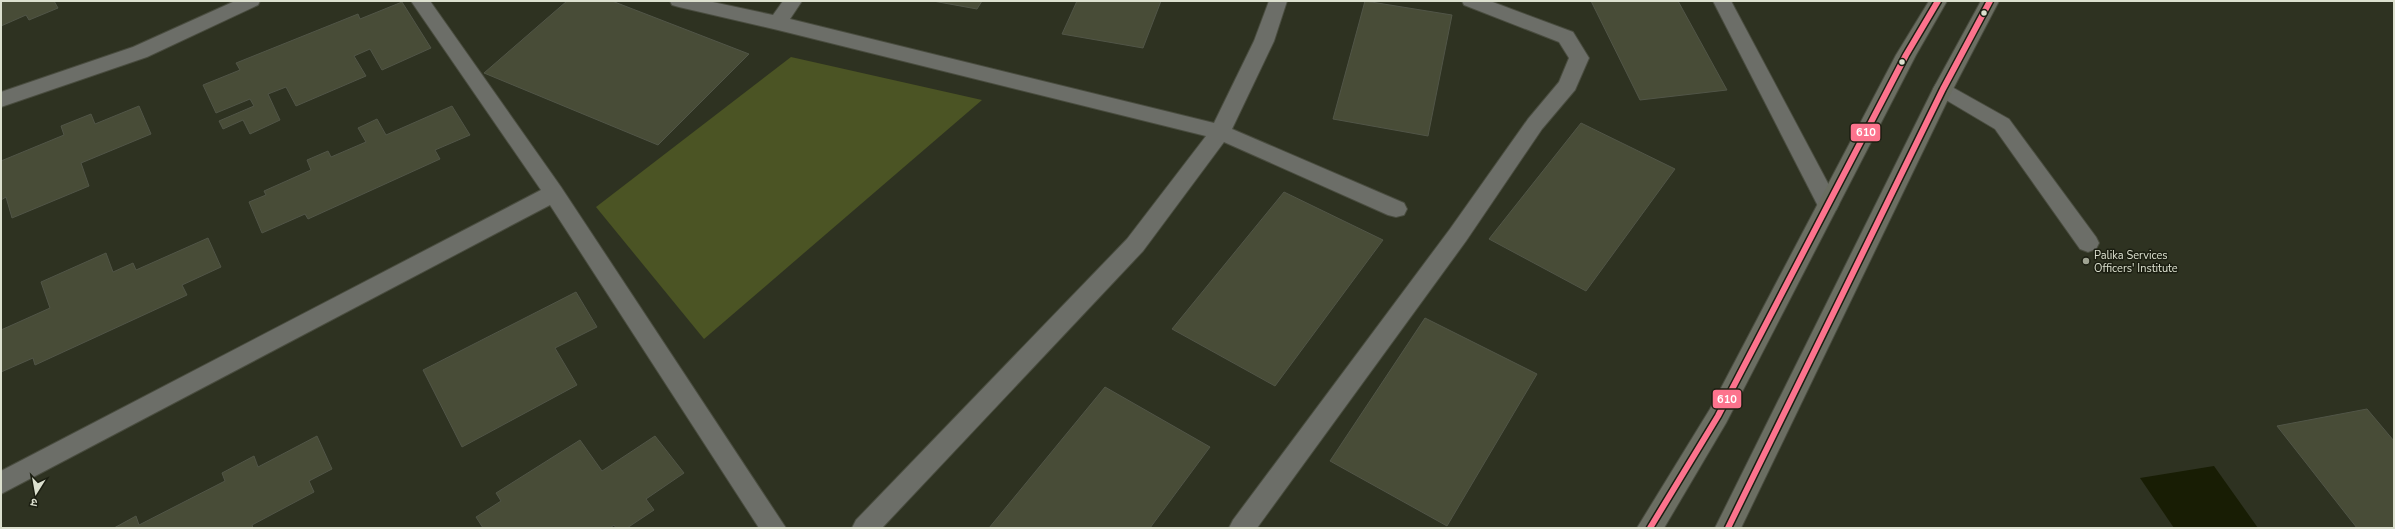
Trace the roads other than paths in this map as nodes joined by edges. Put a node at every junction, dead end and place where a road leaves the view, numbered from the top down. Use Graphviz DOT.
graph roads {
  1 [pos="251,1"];
  2 [pos="420,1"];
  3 [pos="679,1"];
  4 [pos="793,1"];
  5 [pos="1278,1"];
  6 [pos="1471,1"];
  7 [pos="1722,1"];
  8 [pos="1938,1"];
  9 [pos="1990,1"];
  10 [pos="778,23"];
  11 [pos="1943,89"];
  12 [pos="1,100"];
  13 [pos="1220,132"];
  14 [pos="554,192"];
  15 [pos="1828,204"];
  16 [pos="1396,209"];
  17 [pos="2088,243"];
  18 [pos="1,483"];
  19 [pos="773,528"];
  20 [pos="865,528"];
  21 [pos="1242,528"];
  22 [pos="1650,528"];
  23 [pos="1728,528"];
  1 -- 12 [label="street"];
  2 -- 14 [label="street"];
  3 -- 10 [label="street"];
  4 -- 10 [label="street"];
  5 -- 13 [label="street"];
  6 -- 21 [label="street"];
  7 -- 15 [label="street"];
  8 -- 15 [label="main road"];
  9 -- 11 [label="main road"];
  10 -- 13 [label="street"];
  11 -- 17 [label="street"];
  11 -- 23 [label="main road"];
  13 -- 16 [label="street"];
  13 -- 20 [label="street"];
  14 -- 18 [label="street"];
  14 -- 19 [label="street"];
  15 -- 22 [label="main road"];
}
